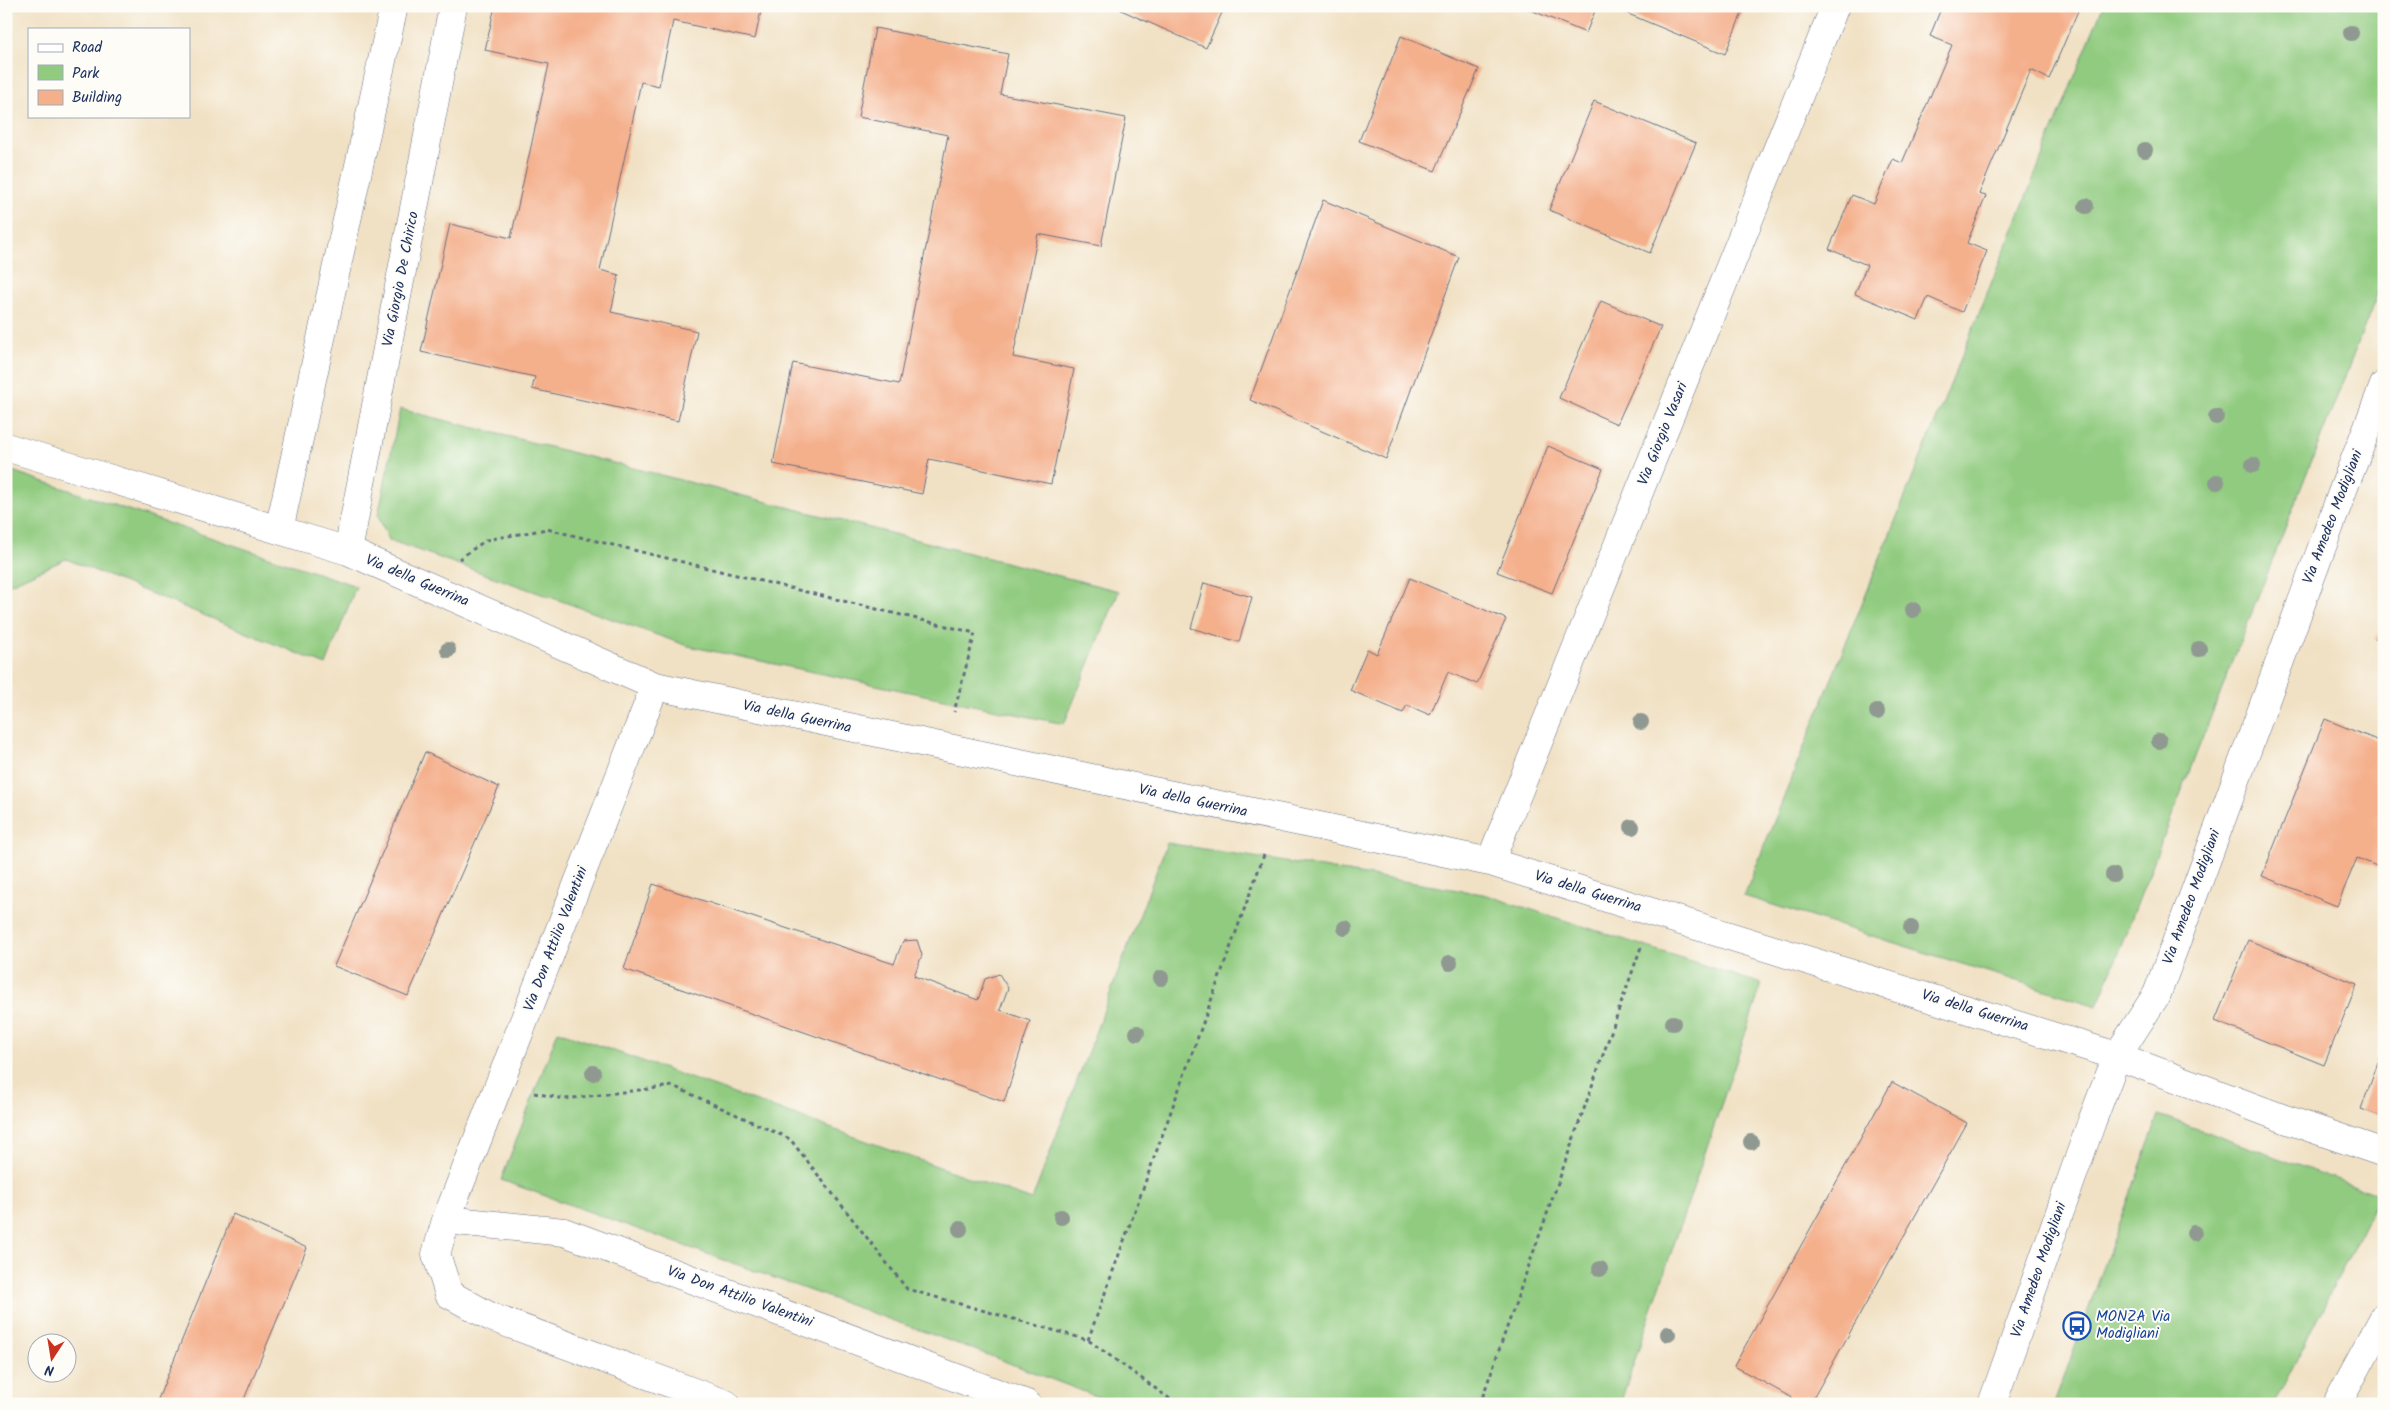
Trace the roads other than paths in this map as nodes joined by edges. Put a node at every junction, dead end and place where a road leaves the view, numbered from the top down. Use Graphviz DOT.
graph roads {
  1 [pos="394,6"];
  2 [pos="454,6"];
  3 [pos="1835,6"];
  4 [pos="2384,386"];
  5 [pos="6,447"];
  6 [pos="279,530"];
  7 [pos="348,551"];
  8 [pos="655,686"];
  9 [pos="1490,862"];
  10 [pos="2117,1056"];
  11 [pos="2384,1152"];
  12 [pos="446,1220"];
  13 [pos="2381,1330"];
  14 [pos="726,1404"];
  15 [pos="1027,1404"];
  16 [pos="1992,1404"];
  17 [pos="2337,1404"];
  1 -- 6 [label="street"];
  2 -- 7 [label="street, Via Giorgio De Chirico"];
  3 -- 9 [label="street, Via Giorgio Vasari"];
  4 -- 10 [label="street, Via Amedeo Modigliani"];
  5 -- 6 [label="street, Via della Guerrina"];
  6 -- 7 [label="street, Via della Guerrina"];
  7 -- 8 [label="street, Via della Guerrina"];
  8 -- 9 [label="street, Via della Guerrina"];
  8 -- 12 [label="street, Via Don Attilio Valentini"];
  9 -- 10 [label="street, Via della Guerrina"];
  10 -- 11 [label="street, Via della Guerrina"];
  10 -- 16 [label="street, Via Amedeo Modigliani"];
  12 -- 14 [label="street, Via Don Attilio Valentini"];
  12 -- 15 [label="street, Via Don Attilio Valentini"];
  13 -- 17 [label="street"];
}
